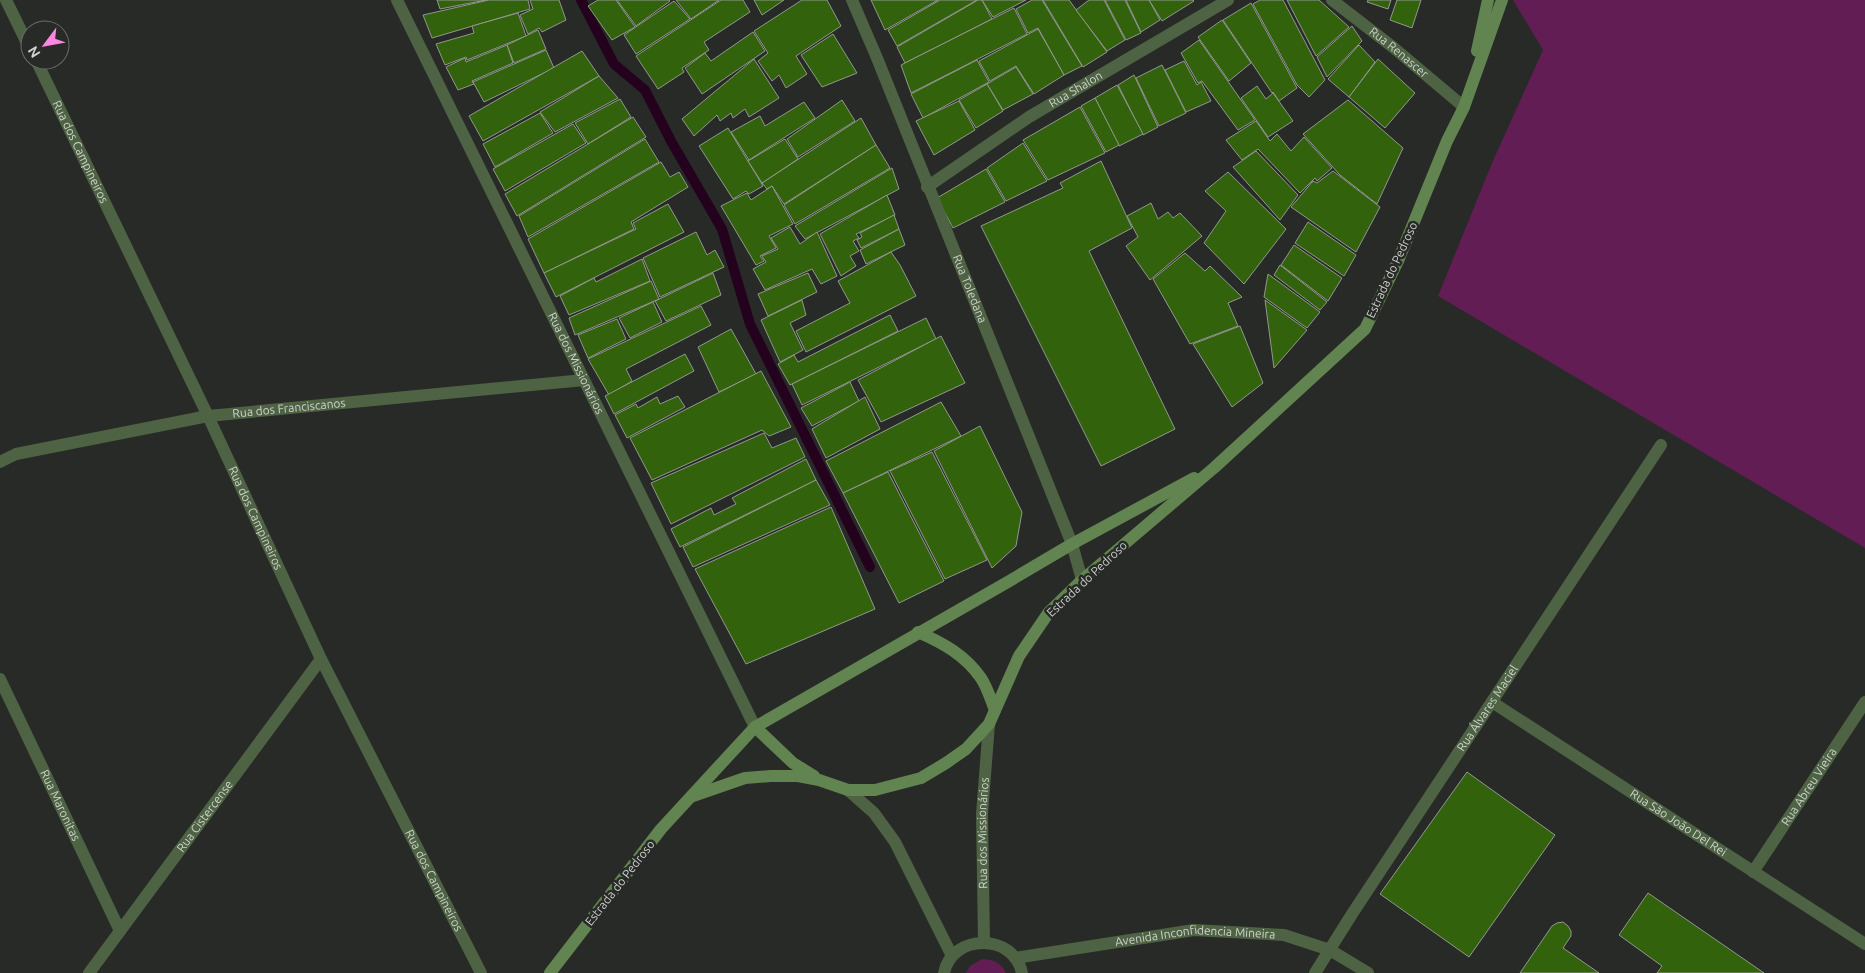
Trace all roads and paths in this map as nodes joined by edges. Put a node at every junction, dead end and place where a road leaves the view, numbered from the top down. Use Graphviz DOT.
graph roads {
  1 [pos="6,0"];
  2 [pos="397,0"];
  3 [pos="852,0"];
  4 [pos="1228,0"];
  5 [pos="1332,0"];
  6 [pos="1488,0"];
  7 [pos="1502,0"];
  8 [pos="20,29"];
  9 [pos="41,70"];
  10 [pos="1464,106"];
  11 [pos="927,187"];
  12 [pos="584,380"];
  13 [pos="208,416"];
  14 [pos="1661,445"];
  15 [pos="0,462"];
  16 [pos="1215,467"];
  17 [pos="1072,544"];
  18 [pos="1082,580"];
  19 [pos="918,632"];
  20 [pos="320,659"];
  21 [pos="0,679"];
  22 [pos="1492,702"];
  23 [pos="1865,702"];
  24 [pos="995,710"];
  25 [pos="989,724"];
  26 [pos="755,727"];
  27 [pos="820,780"];
  28 [pos="848,790"];
  29 [pos="693,796"];
  30 [pos="1753,872"];
  31 [pos="120,931"];
  32 [pos="984,942"];
  33 [pos="1865,944"];
  34 [pos="1330,950"];
  35 [pos="952,956"];
  36 [pos="1015,958"];
  37 [pos="89,973"];
  38 [pos="481,973"];
  39 [pos="550,973"];
  40 [pos="944,973"];
  41 [pos="1022,973"];
  42 [pos="1315,973"];
  43 [pos="1368,973"];
  1 -- 8 [label="street"];
  2 -- 12 [label="street, Rua dos Missionários"];
  3 -- 11 [label="street, Rua Toledana"];
  4 -- 11 [label="street, Rua Shalon"];
  5 -- 10 [label="street, Rua Renascer"];
  6 -- 10 [label="main road, Estrada do Pedroso"];
  7 -- 10 [label="main road, Estrada do Pedroso"];
  9 -- 13 [label="street, Rua dos Campineiros"];
  10 -- 16 [label="main road, Estrada do Pedroso"];
  11 -- 17 [label="street, Rua Toledana"];
  12 -- 13 [label="street, Rua dos Franciscanos"];
  12 -- 26 [label="street, Rua dos Missionários"];
  13 -- 15 [label="street, Rua dos Franciscanos"];
  13 -- 20 [label="street, Rua dos Campineiros"];
  14 -- 22 [label="street, Rua Álvares Maciel"];
  16 -- 17 [label="main road, Estrada do Pedroso"];
  16 -- 18 [label="main road, Estrada do Pedroso"];
  17 -- 18 [label="street, Rua Toledana"];
  17 -- 19 [label="main road, Estrada do Pedroso"];
  18 -- 24 [label="main road, Estrada do Pedroso"];
  19 -- 24 [label="main road"];
  19 -- 26 [label="main road, Estrada do Pedroso"];
  20 -- 31 [label="street, Rua Cistercense"];
  20 -- 38 [label="street, Rua dos Campineiros"];
  21 -- 31 [label="street, Rua Maronitas"];
  22 -- 30 [label="street, Rua São João Del Rei"];
  22 -- 34 [label="street, Rua Álvares Maciel"];
  23 -- 30 [label="street, Rua Abreu Vieira"];
  24 -- 25 [label="main road, Estrada do Pedroso"];
  25 -- 28 [label="main road, Estrada do Pedroso"];
  25 -- 32 [label="street, Rua dos Missionários"];
  26 -- 27 [label="main road"];
  26 -- 29 [label="main road, Estrada do Pedroso"];
  27 -- 28 [label="main road, Estrada do Pedroso"];
  27 -- 29 [label="main road, Estrada do Pedroso"];
  28 -- 35 [label="street"];
  29 -- 39 [label="main road, Estrada do Pedroso"];
  30 -- 33 [label="street, Rua São João Del Rei"];
  31 -- 37 [label="street, Rua Cistercense"];
  32 -- 35 [label="street"];
  32 -- 36 [label="street"];
  34 -- 36 [label="street, Avenida Inconfidencia Mineira"];
  34 -- 42 [label="street, Rua Álvares Maciel"];
  34 -- 43 [label="street, Avenida Inconfidencia Mineira"];
  35 -- 40 [label="street"];
  36 -- 41 [label="street"];
}
